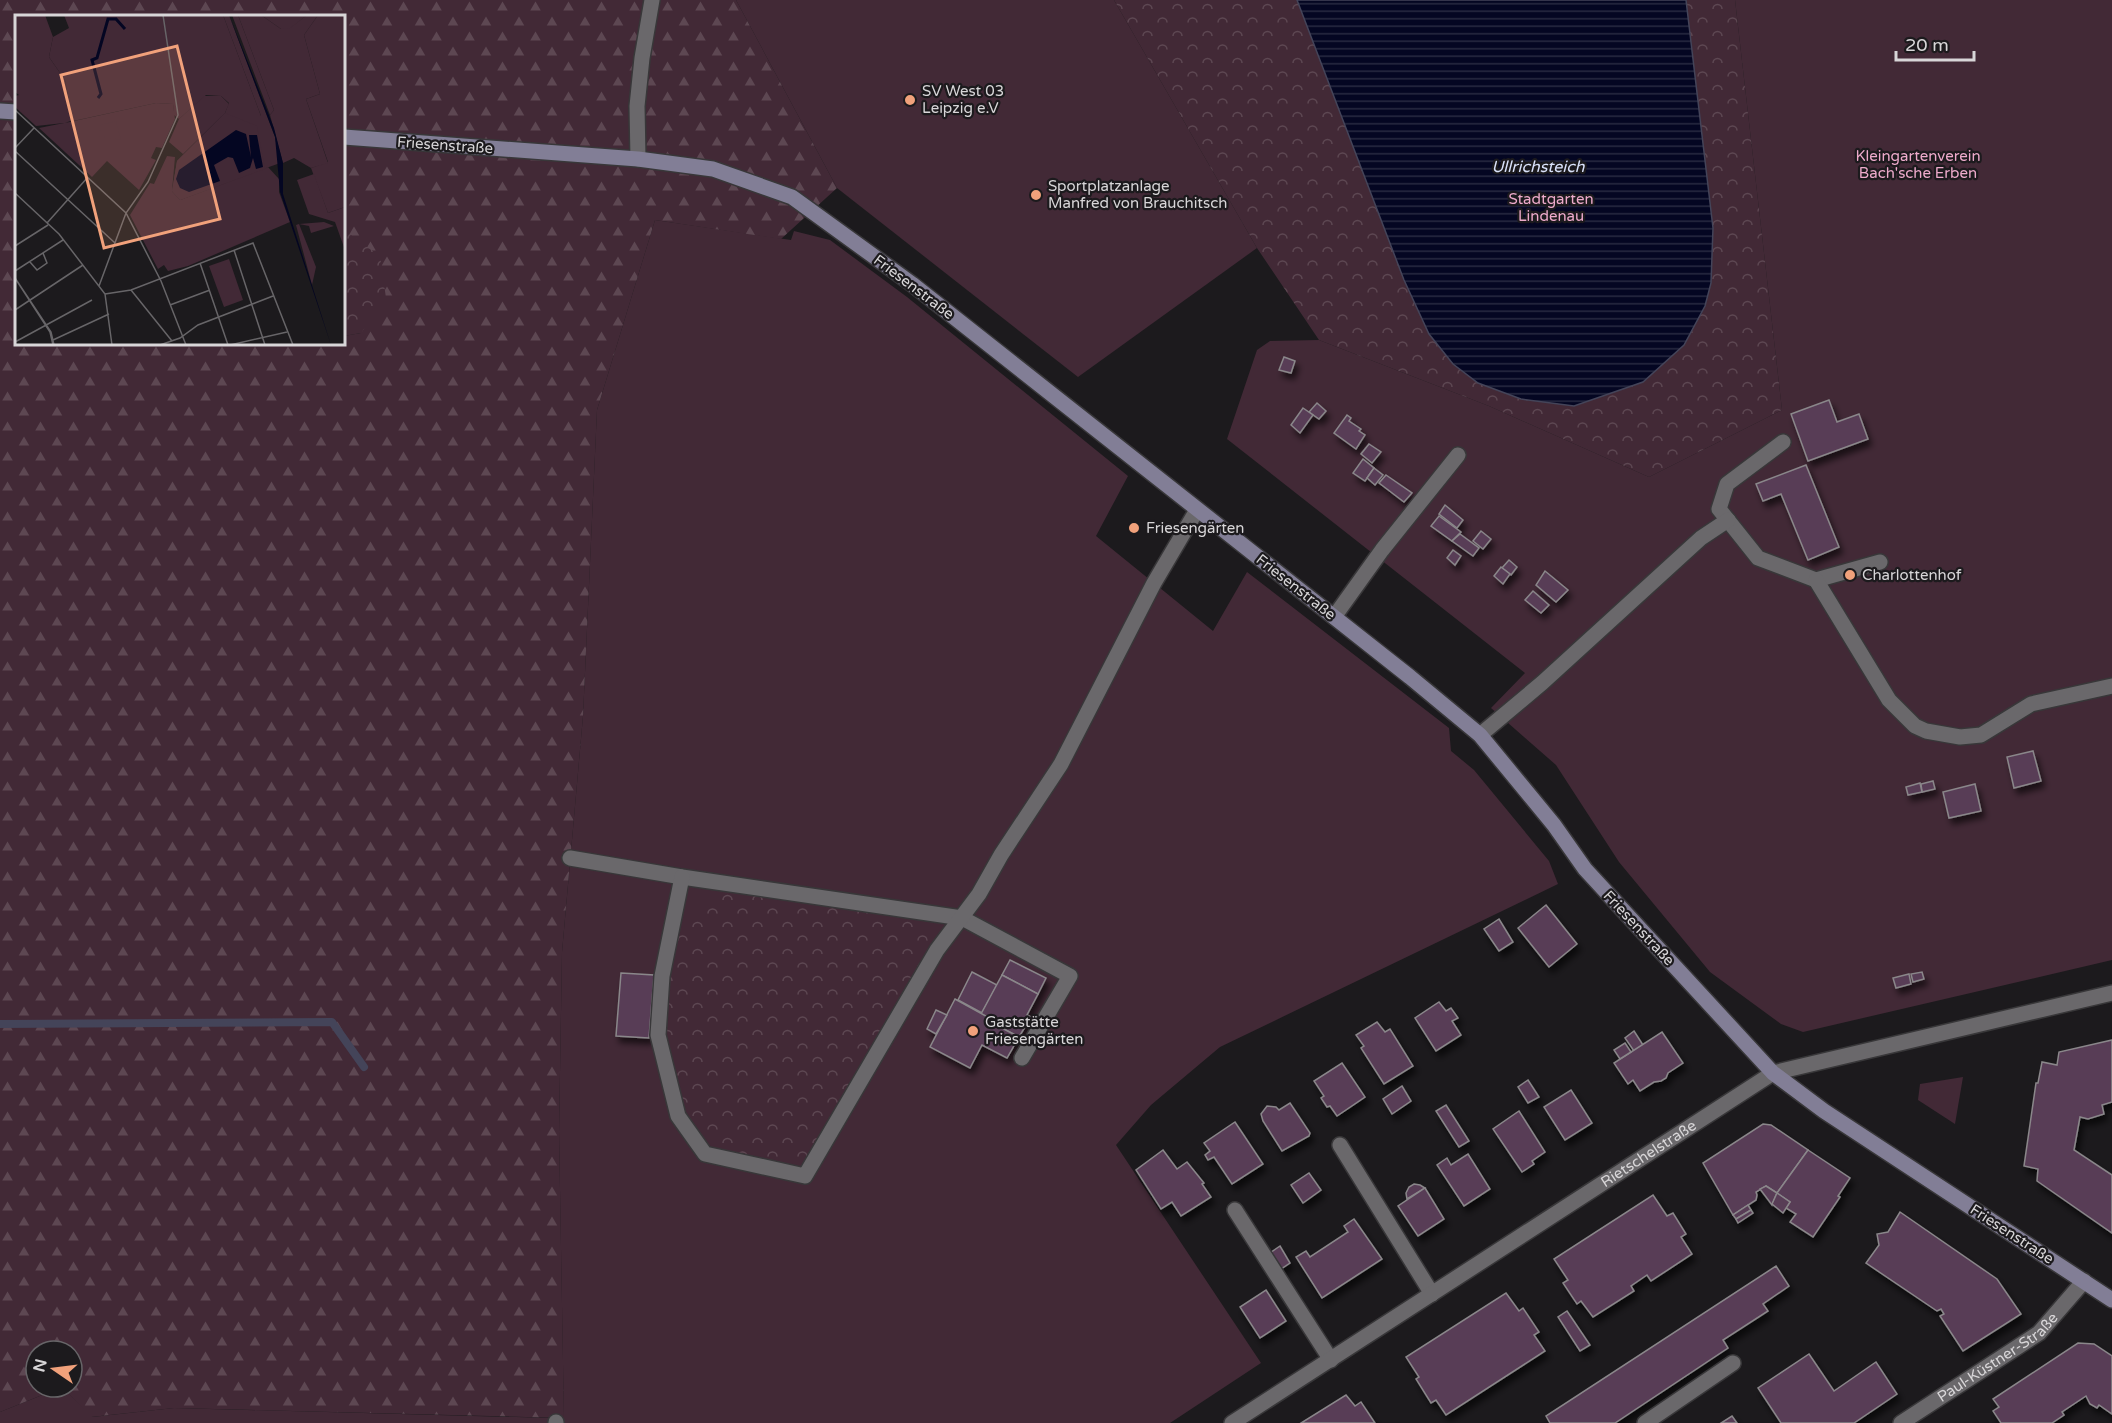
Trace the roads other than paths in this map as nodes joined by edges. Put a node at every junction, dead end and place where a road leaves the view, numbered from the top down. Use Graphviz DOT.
graph roads {
  1 [pos="652,0"];
  2 [pos="0,111"];
  3 [pos="15,112"];
  4 [pos="345,137"];
  5 [pos="638,159"];
  6 [pos="1783,442"];
  7 [pos="1458,455"];
  8 [pos="1197,510"];
  9 [pos="1728,520"];
  10 [pos="1880,562"];
  11 [pos="1816,580"];
  12 [pos="1334,617"];
  13 [pos="2112,686"];
  14 [pos="1480,735"];
  15 [pos="570,858"];
  16 [pos="682,877"];
  17 [pos="962,918"];
  18 [pos="2112,993"];
  19 [pos="1022,1058"];
  20 [pos="1773,1073"];
  21 [pos="1340,1145"];
  22 [pos="1235,1210"];
  23 [pos="2084,1281"];
  24 [pos="1432,1294"];
  25 [pos="2112,1300"];
  26 [pos="1331,1360"];
  27 [pos="1733,1363"];
  28 [pos="1254,1417"];
  29 [pos="1232,1423"];
  30 [pos="1646,1423"];
  31 [pos="1901,1423"];
  1 -- 5 [label="street"];
  2 -- 3 [label="street"];
  4 -- 5 [label="street, Friesenstraße"];
  5 -- 8 [label="street, Friesenstraße"];
  6 -- 9 [label="street"];
  7 -- 12 [label="street"];
  8 -- 12 [label="street, Friesenstraße"];
  8 -- 17 [label="street"];
  9 -- 11 [label="street"];
  9 -- 14 [label="street"];
  10 -- 11 [label="street"];
  11 -- 13 [label="street"];
  12 -- 14 [label="street, Friesenstraße"];
  14 -- 20 [label="street, Friesenstraße"];
  15 -- 16 [label="street"];
  16 -- 17 [label="street"];
  16 -- 17 [label="street"];
  17 -- 19 [label="street"];
  18 -- 20 [label="street, Rietschelstraße"];
  20 -- 23 [label="street, Friesenstraße"];
  20 -- 24 [label="street, Rietschelstraße"];
  21 -- 24 [label="street"];
  22 -- 26 [label="street"];
  23 -- 25 [label="street, Friesenstraße"];
  23 -- 31 [label="street, Paul-Küstner-Straße"];
  24 -- 26 [label="street, Rietschelstraße"];
  26 -- 28 [label="street, Rietschelstraße"];
  27 -- 30 [label="street"];
  28 -- 29 [label="street, Rietschelstraße"];
}
